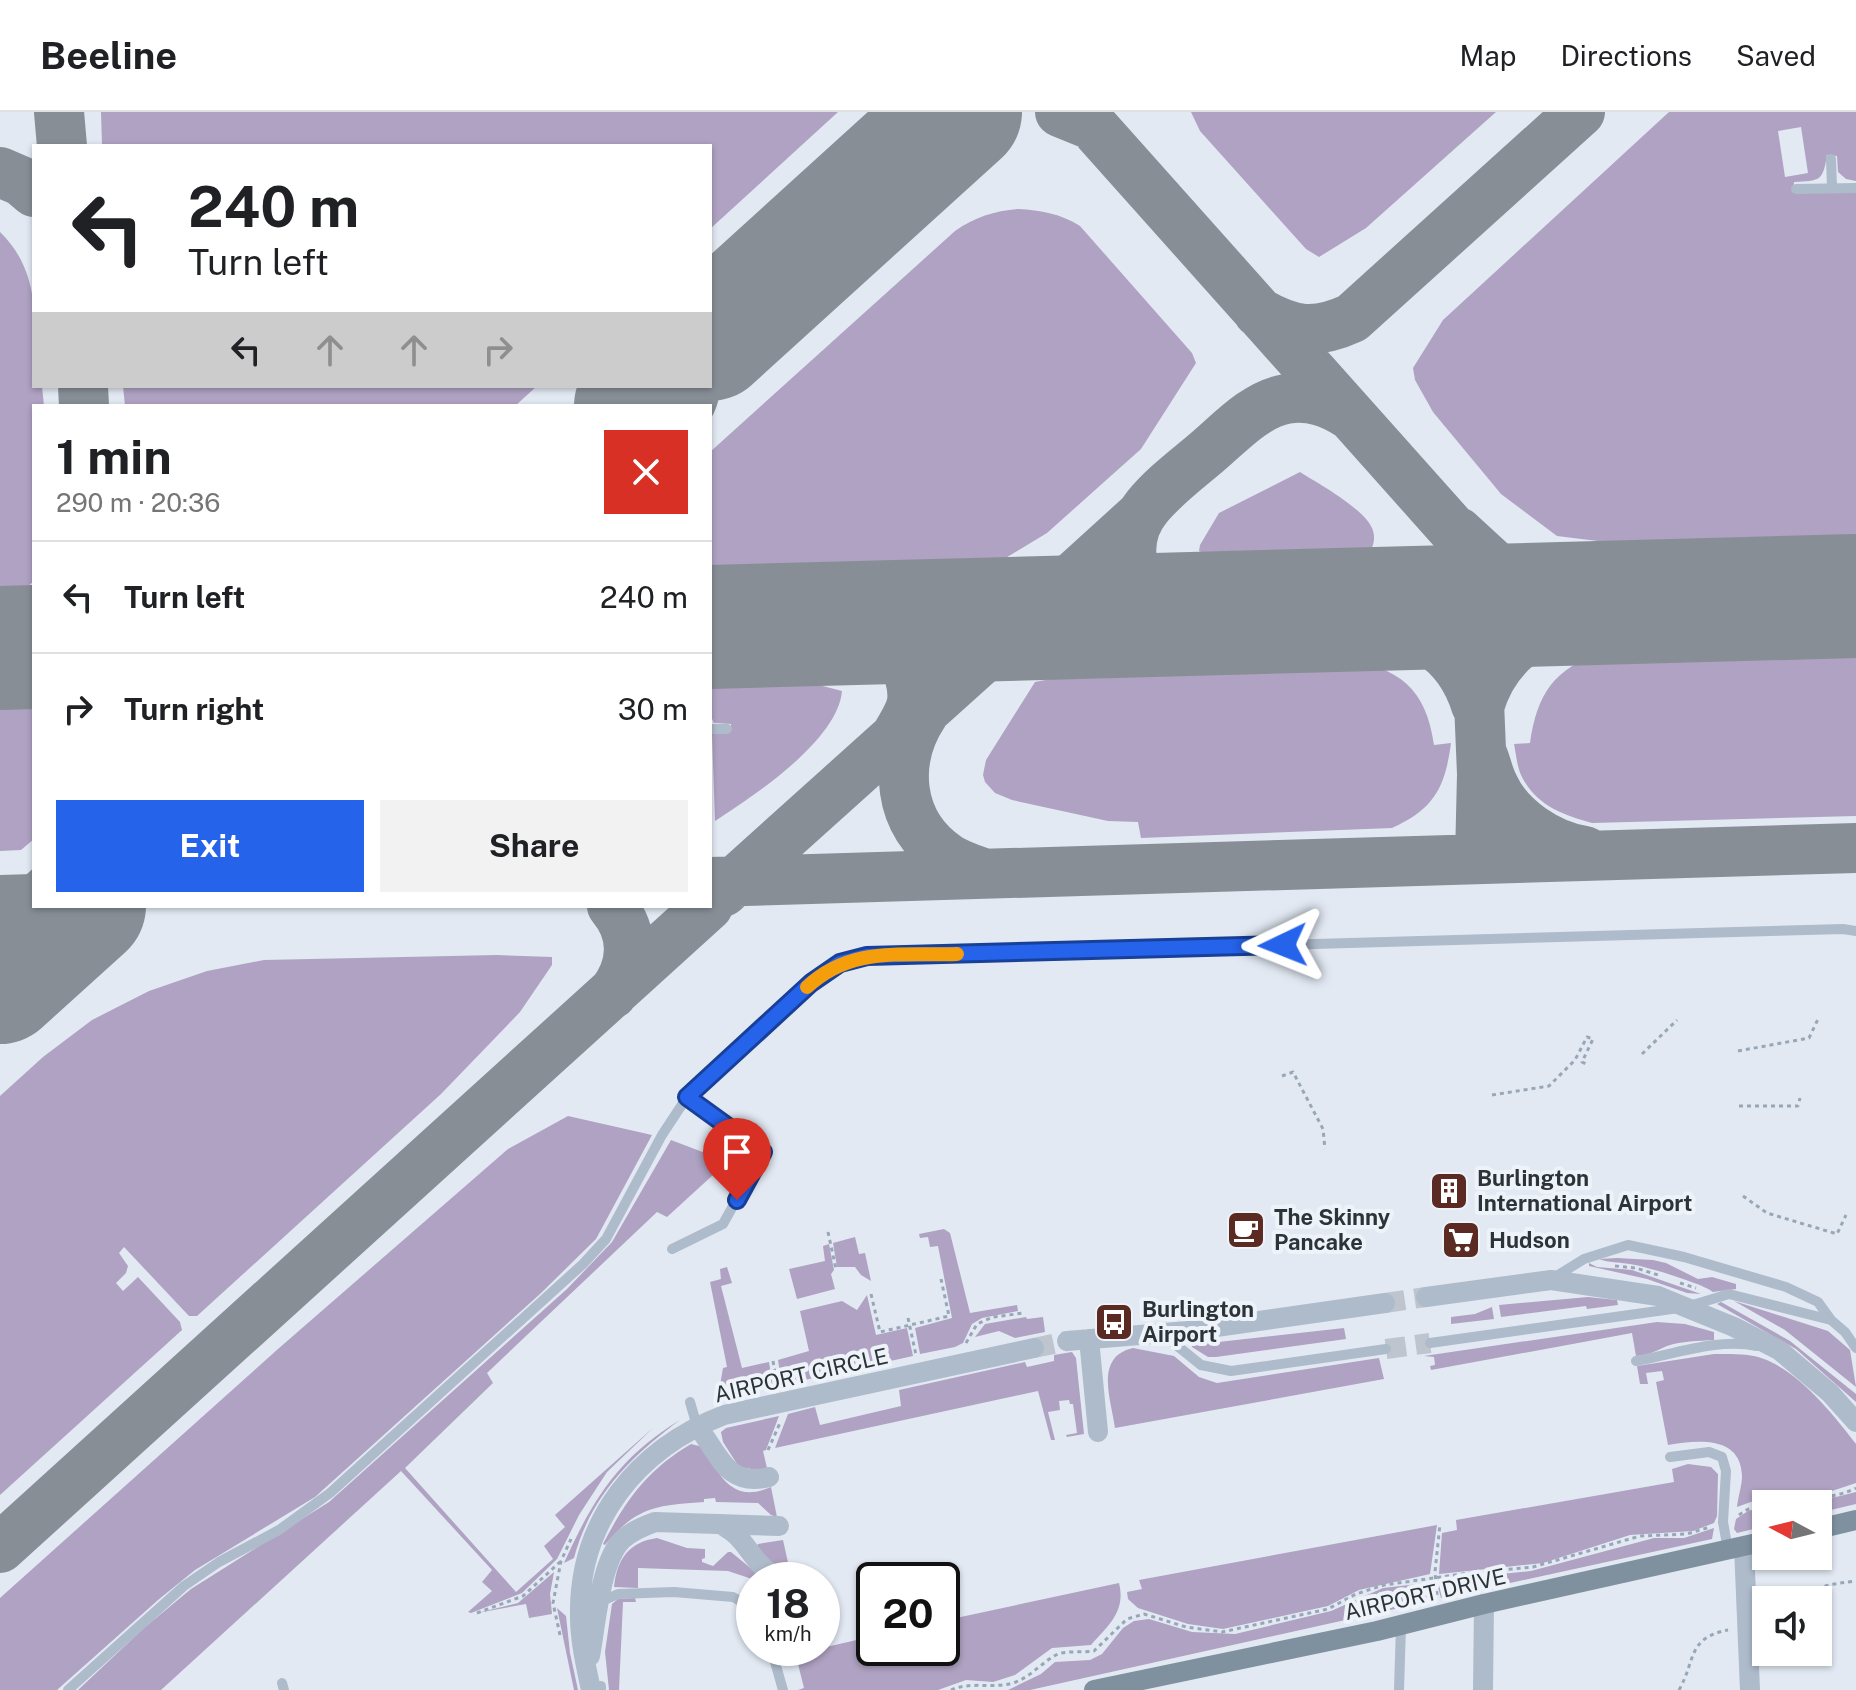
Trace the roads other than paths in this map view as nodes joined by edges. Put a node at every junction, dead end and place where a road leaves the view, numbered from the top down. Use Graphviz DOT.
graph roads {
  1 [pos="1831,159"];
  2 [pos="1832,188"];
  3 [pos="1856,188"];
  4 [pos="1796,189"];
  5 [pos="712,729"];
  6 [pos="727,729"];
  7 [pos="1856,931"];
  8 [pos="687,1097"];
  9 [pos="672,1249"];
  10 [pos="1551,1280"];
  11 [pos="1426,1297"];
  12 [pos="1385,1303"];
  13 [pos="1686,1307"];
  14 [pos="1831,1320"];
  15 [pos="1162,1333"];
  16 [pos="1089,1339"];
  17 [pos="1067,1341"];
  18 [pos="1430,1343"];
  19 [pos="1034,1348"];
  20 [pos="1856,1348"];
  21 [pos="1386,1349"];
  22 [pos="1779,1350"];
  23 [pos="1636,1361"];
  24 [pos="690,1402"];
  25 [pos="1856,1422"];
  26 [pos="697,1426"];
  27 [pos="1098,1432"];
  28 [pos="1670,1457"];
  29 [pos="769,1477"];
  30 [pos="1856,1520"];
  31 [pos="720,1524"];
  32 [pos="779,1526"];
  33 [pos="1832,1526"];
  34 [pos="1752,1544"];
  35 [pos="1736,1548"];
  36 [pos="757,1562"];
  37 [pos="736,1599"];
  38 [pos="600,1602"];
  39 [pos="1484,1604"];
  40 [pos="1401,1625"];
  41 [pos="776,1666"];
  42 [pos="587,1669"];
  43 [pos="782,1686"];
  44 [pos="598,1689"];
  45 [pos="68,1690"];
  46 [pos="1094,1690"];
  47 [pos="1399,1690"];
  48 [pos="1483,1690"];
  49 [pos="1750,1690"];
  1 -- 2 [label="lane"];
  2 -- 3 [label="lane"];
  2 -- 4 [label="lane"];
  5 -- 6 [label="lane"];
  7 -- 8 [label="lane"];
  8 -- 9 [label="lane"];
  8 -- 45 [label="lane"];
  10 -- 11 [label="street"];
  10 -- 13 [label="street"];
  10 -- 14 [label="lane"];
  12 -- 15 [label="street"];
  13 -- 14 [label="lane"];
  13 -- 18 [label="lane"];
  13 -- 22 [label="street"];
  14 -- 20 [label="lane"];
  15 -- 16 [label="street"];
  15 -- 21 [label="lane"];
  16 -- 17 [label="street"];
  16 -- 27 [label="street"];
  19 -- 26 [label="street, AIRPORT CIRCLE"];
  22 -- 23 [label="lane"];
  22 -- 25 [label="street"];
  24 -- 26 [label="lane"];
  26 -- 29 [label="street"];
  26 -- 42 [label="street, AIRPORT CIRCLE"];
  28 -- 35 [label="lane"];
  30 -- 33 [label="main road"];
  31 -- 32 [label="street"];
  31 -- 36 [label="street"];
  31 -- 38 [label="street"];
  34 -- 35 [label="main road, AIRPORT DRIVE"];
  35 -- 39 [label="main road, AIRPORT DRIVE"];
  35 -- 49 [label="street"];
  37 -- 38 [label="lane"];
  38 -- 42 [label="street"];
  39 -- 40 [label="main road, AIRPORT DRIVE"];
  39 -- 48 [label="street"];
  40 -- 46 [label="main road, AIRPORT DRIVE"];
  40 -- 47 [label="lane"];
  41 -- 43 [label="lane"];
  42 -- 44 [label="street, AIRPORT CIRCLE"];
}
